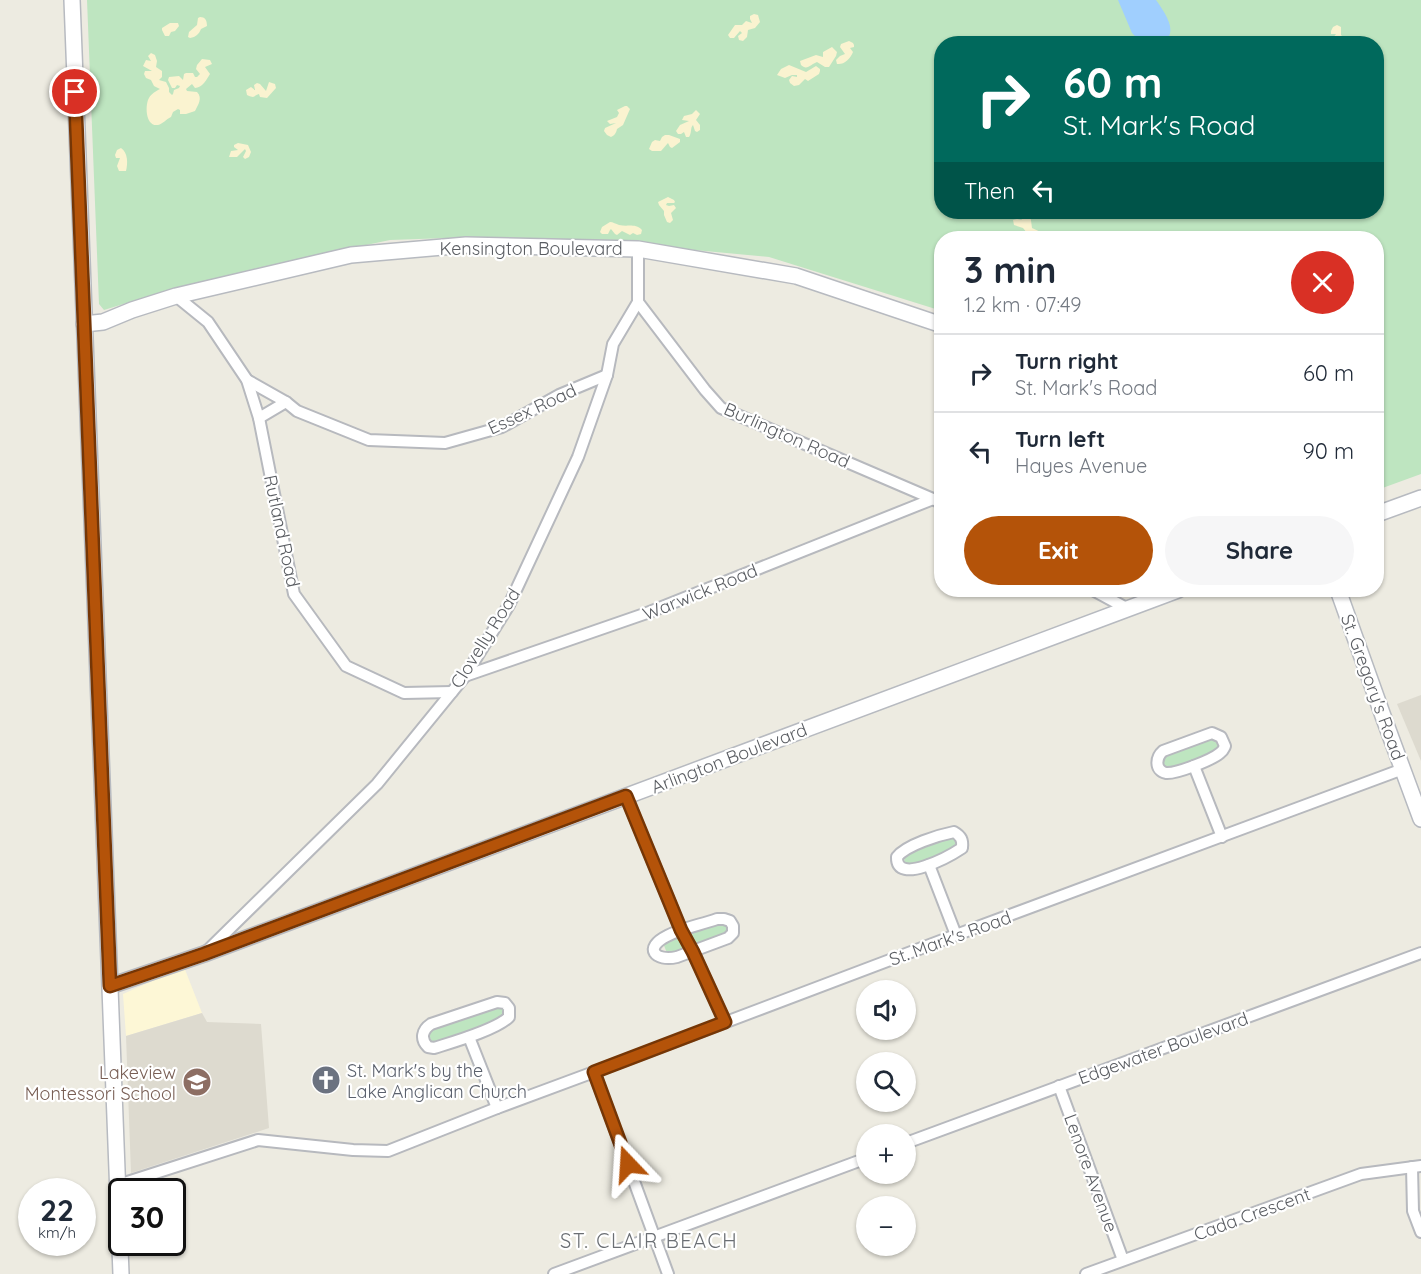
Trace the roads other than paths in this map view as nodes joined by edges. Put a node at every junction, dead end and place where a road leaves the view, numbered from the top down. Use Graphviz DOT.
graph roads {
  1 [pos="72,0"];
  2 [pos="638,249"];
  3 [pos="176,296"];
  4 [pos="638,302"];
  5 [pos="934,322"];
  6 [pos="84,324"];
  7 [pos="607,375"];
  8 [pos="247,380"];
  9 [pos="286,402"];
  10 [pos="259,418"];
  11 [pos="1421,498"];
  12 [pos="934,501"];
  13 [pos="934,503"];
  14 [pos="1384,511"];
  15 [pos="1107,597"];
  16 [pos="1160,597"];
  17 [pos="1340,597"];
  18 [pos="1128,609"];
  19 [pos="465,676"];
  20 [pos="453,692"];
  21 [pos="1194,766"];
  22 [pos="1403,769"];
  23 [pos="626,796"];
  24 [pos="1421,819"];
  25 [pos="1222,837"];
  26 [pos="929,865"];
  27 [pos="681,930"];
  28 [pos="956,935"];
  29 [pos="693,952"];
  30 [pos="1421,953"];
  31 [pos="204,954"];
  32 [pos="110,986"];
  33 [pos="725,1022"];
  34 [pos="469,1037"];
  35 [pos="594,1072"];
  36 [pos="1059,1086"];
  37 [pos="497,1108"];
  38 [pos="916,1139"];
  39 [pos="856,1162"];
  40 [pos="1416,1167"];
  41 [pos="118,1178"];
  42 [pos="140,1178"];
  43 [pos="1421,1232"];
  44 [pos="655,1238"];
  45 [pos="120,1256"];
  46 [pos="1123,1260"];
  47 [pos="121,1274"];
  48 [pos="554,1274"];
  49 [pos="668,1274"];
  50 [pos="1086,1274"];
  1 -- 6 [label="street"];
  2 -- 3 [label="street, Kensington Boulevard"];
  2 -- 4 [label="street"];
  2 -- 5 [label="street, Kensington Boulevard"];
  3 -- 6 [label="street, Kensington Boulevard"];
  3 -- 8 [label="street, Rutland Road"];
  4 -- 7 [label="street, Clovelly Road"];
  4 -- 12 [label="street, Burlington Road"];
  6 -- 32 [label="street"];
  7 -- 9 [label="street, Essex Road"];
  7 -- 19 [label="street, Clovelly Road"];
  8 -- 9 [label="street, Essex Road"];
  8 -- 10 [label="street, Rutland Road"];
  9 -- 10 [label="street"];
  10 -- 20 [label="street, Rutland Road"];
  11 -- 14 [label="street"];
  13 -- 19 [label="street, Warwick Road"];
  15 -- 18 [label="street"];
  16 -- 18 [label="street, Arlington Boulevard"];
  17 -- 22 [label="street, St. Gregory's Road"];
  18 -- 23 [label="street, Arlington Boulevard"];
  19 -- 20 [label="street, Clovelly Road"];
  20 -- 31 [label="street, Clovelly Road"];
  21 -- 21 [label="street"];
  21 -- 25 [label="street"];
  22 -- 24 [label="street, St. Gregory's Road"];
  22 -- 25 [label="street, St. Mark's Road"];
  23 -- 27 [label="street"];
  23 -- 31 [label="street, Arlington Boulevard"];
  25 -- 28 [label="street, St. Mark's Road"];
  26 -- 26 [label="street"];
  26 -- 28 [label="street"];
  27 -- 29 [label="street"];
  27 -- 29 [label="street"];
  27 -- 29 [label="street"];
  28 -- 33 [label="street, St. Mark's Road"];
  29 -- 33 [label="street"];
  30 -- 36 [label="street, Edgewater Boulevard"];
  31 -- 32 [label="street, Arlington Boulevard"];
  32 -- 41 [label="street"];
  33 -- 35 [label="street, St. Mark's Road"];
  34 -- 34 [label="street"];
  34 -- 37 [label="street"];
  35 -- 37 [label="street, St. Mark's Road"];
  35 -- 44 [label="street"];
  36 -- 38 [label="street, Edgewater Boulevard"];
  36 -- 46 [label="street, Lenore Avenue"];
  37 -- 42 [label="street, St. Mark's Road"];
  39 -- 44 [label="street"];
  40 -- 43 [label="street"];
  40 -- 46 [label="street, Cada Crescent"];
  44 -- 48 [label="street"];
  44 -- 49 [label="street"];
  45 -- 47 [label="street"];
  46 -- 50 [label="street, Cada Crescent"];
}
